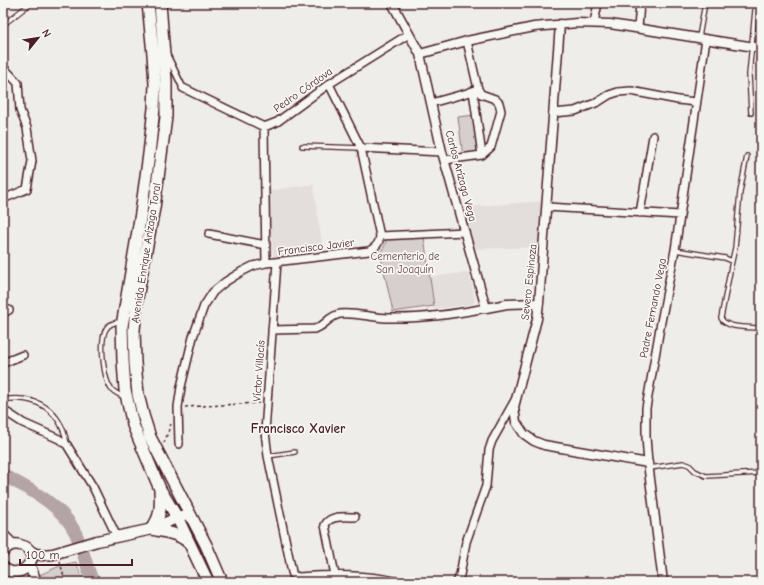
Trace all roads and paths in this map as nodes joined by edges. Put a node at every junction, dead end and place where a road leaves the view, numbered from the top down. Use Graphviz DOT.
graph roads {
  1 [pos="31,3"];
  2 [pos="148,3"];
  3 [pos="160,3"];
  4 [pos="392,3"];
  5 [pos="598,3"];
  6 [pos="640,3"];
  7 [pos="705,3"];
  8 [pos="758,3"];
  9 [pos="594,23"];
  10 [pos="560,24"];
  11 [pos="3,25"];
  12 [pos="638,28"];
  13 [pos="409,34"];
  14 [pos="702,39"];
  15 [pos="467,41"];
  16 [pos="163,47"];
  17 [pos="751,47"];
  18 [pos="761,48"];
  19 [pos="420,54"];
  20 [pos="3,68"];
  21 [pos="329,84"];
  22 [pos="183,88"];
  23 [pos="475,90"];
  24 [pos="430,102"];
  25 [pos="696,102"];
  26 [pos="553,112"];
  27 [pos="751,113"];
  28 [pos="264,127"];
  29 [pos="653,136"];
  30 [pos="302,146"];
  31 [pos="361,148"];
  32 [pos="482,155"];
  33 [pos="444,156"];
  34 [pos="747,156"];
  35 [pos="3,199"];
  36 [pos="547,206"];
  37 [pos="640,213"];
  38 [pos="680,215"];
  39 [pos="464,232"];
  40 [pos="209,234"];
  41 [pos="380,236"];
  42 [pos="266,245"];
  43 [pos="675,250"];
  44 [pos="732,261"];
  45 [pos="277,262"];
  46 [pos="266,263"];
  47 [pos="539,303"];
  48 [pos="486,308"];
  49 [pos="123,322"];
  50 [pos="761,328"];
  51 [pos="272,330"];
  52 [pos="23,355"];
  53 [pos="3,363"];
  54 [pos="127,398"];
  55 [pos="3,400"];
  56 [pos="515,400"];
  57 [pos="268,402"];
  58 [pos="178,407"];
  59 [pos="3,410"];
  60 [pos="172,421"];
  61 [pos="179,444"];
  62 [pos="67,445"];
  63 [pos="295,452"];
  64 [pos="159,456"];
  65 [pos="268,456"];
  66 [pos="648,466"];
  67 [pos="761,473"];
  68 [pos="160,489"];
  69 [pos="189,513"];
  70 [pos="354,516"];
  71 [pos="178,519"];
  72 [pos="151,529"];
  73 [pos="3,533"];
  74 [pos="117,537"];
  75 [pos="14,544"];
  76 [pos="191,545"];
  77 [pos="29,551"];
  78 [pos="3,552"];
  79 [pos="56,555"];
  80 [pos="31,566"];
  81 [pos="6,570"];
  82 [pos="333,579"];
  83 [pos="21,582"];
  84 [pos="36,582"];
  85 [pos="65,582"];
  86 [pos="208,582"];
  87 [pos="222,582"];
  88 [pos="400,582"];
  89 [pos="457,582"];
  90 [pos="663,582"];
  1 -- 11 [label="lane"];
  2 -- 49 [label="main road, Avenida Enrique Arízaga Toral"];
  3 -- 16 [label="main road, Avenida Enrique Arízaga Toral"];
  4 -- 13 [label="street, Carlos Arízaga Vega"];
  5 -- 9 [label="street"];
  6 -- 12 [label="street"];
  7 -- 14 [label="lane"];
  8 -- 17 [label="lane"];
  9 -- 10 [label="street"];
  9 -- 12 [label="street"];
  10 -- 15 [label="street"];
  10 -- 26 [label="street, Severo Espinoza"];
  12 -- 14 [label="street"];
  13 -- 19 [label="street, Carlos Arízaga Vega"];
  13 -- 21 [label="street, Pedro Córdova"];
  14 -- 17 [label="street"];
  14 -- 25 [label="street, Padre Fernando Vega"];
  15 -- 19 [label="street"];
  15 -- 23 [label="street"];
  16 -- 22 [label="street"];
  16 -- 64 [label="main road, Avenida Enrique Arízaga Toral"];
  17 -- 18 [label="street"];
  17 -- 27 [label="lane"];
  19 -- 24 [label="street, Carlos Arízaga Vega"];
  20 -- 35 [label="street"];
  21 -- 28 [label="street, Pedro Córdova"];
  21 -- 31 [label="street"];
  22 -- 28 [label="street"];
  23 -- 24 [label="street"];
  23 -- 32 [label="street"];
  23 -- 32 [label="street"];
  24 -- 33 [label="street, Carlos Arízaga Vega"];
  25 -- 26 [label="street"];
  25 -- 38 [label="street, Padre Fernando Vega"];
  26 -- 36 [label="street, Severo Espinoza"];
  28 -- 42 [label="street"];
  29 -- 37 [label="street"];
  30 -- 31 [label="lane"];
  31 -- 33 [label="street"];
  31 -- 41 [label="street"];
  32 -- 33 [label="street"];
  33 -- 39 [label="street, Carlos Arízaga Vega"];
  34 -- 44 [label="lane"];
  36 -- 37 [label="street"];
  36 -- 47 [label="street, Severo Espinoza"];
  37 -- 38 [label="street"];
  38 -- 43 [label="street, Padre Fernando Vega"];
  39 -- 41 [label="street"];
  39 -- 48 [label="street, Carlos Arízaga Vega"];
  40 -- 42 [label="street"];
  41 -- 45 [label="street, Francisco Javier"];
  42 -- 46 [label="street"];
  43 -- 44 [label="lane"];
  43 -- 66 [label="street, Padre Fernando Vega"];
  44 -- 50 [label="lane"];
  45 -- 46 [label="street, Francisco Javier"];
  45 -- 51 [label="street, Víctor Villacís"];
  46 -- 58 [label="street, Francisco Javier"];
  47 -- 48 [label="street"];
  47 -- 56 [label="street, Severo Espinoza"];
  48 -- 51 [label="street"];
  49 -- 54 [label="main road, Avenida Enrique Arízaga Toral"];
  49 -- 54 [label="lane"];
  51 -- 57 [label="street, Víctor Villacís"];
  52 -- 53 [label="street"];
  54 -- 68 [label="main road, Avenida Enrique Arízaga Toral"];
  55 -- 62 [label="lane"];
  56 -- 66 [label="street, Severo Espinoza"];
  56 -- 89 [label="street"];
  57 -- 58 [label="path"];
  57 -- 65 [label="street, Víctor Villacís"];
  58 -- 61 [label="street, Francisco Javier"];
  59 -- 62 [label="street"];
  60 -- 64 [label="path"];
  62 -- 74 [label="street"];
  63 -- 65 [label="lane"];
  64 -- 69 [label="main road, Avenida Enrique Arízaga Toral"];
  65 -- 82 [label="street, Víctor Villacís"];
  66 -- 67 [label="lane"];
  66 -- 90 [label="street, Padre Fernando Vega"];
  68 -- 71 [label="main road, Avenida Enrique Arízaga Toral"];
  68 -- 72 [label="main road"];
  69 -- 71 [label="main road"];
  69 -- 87 [label="main road, Avenida Enrique Arízaga Toral"];
  70 -- 82 [label="street"];
  71 -- 72 [label="main road"];
  71 -- 76 [label="main road, Avenida Enrique Arízaga Toral"];
  72 -- 74 [label="main road"];
  72 -- 76 [label="main road"];
  73 -- 75 [label="street"];
  74 -- 79 [label="main road"];
  75 -- 77 [label="main road"];
  75 -- 78 [label="main road"];
  76 -- 86 [label="main road, Avenida Enrique Arízaga Toral"];
  77 -- 79 [label="main road"];
  77 -- 80 [label="main road"];
  79 -- 80 [label="main road"];
  79 -- 85 [label="path"];
  80 -- 81 [label="main road"];
  80 -- 84 [label="main road"];
  81 -- 83 [label="main road"];
  82 -- 88 [label="street"];
}
